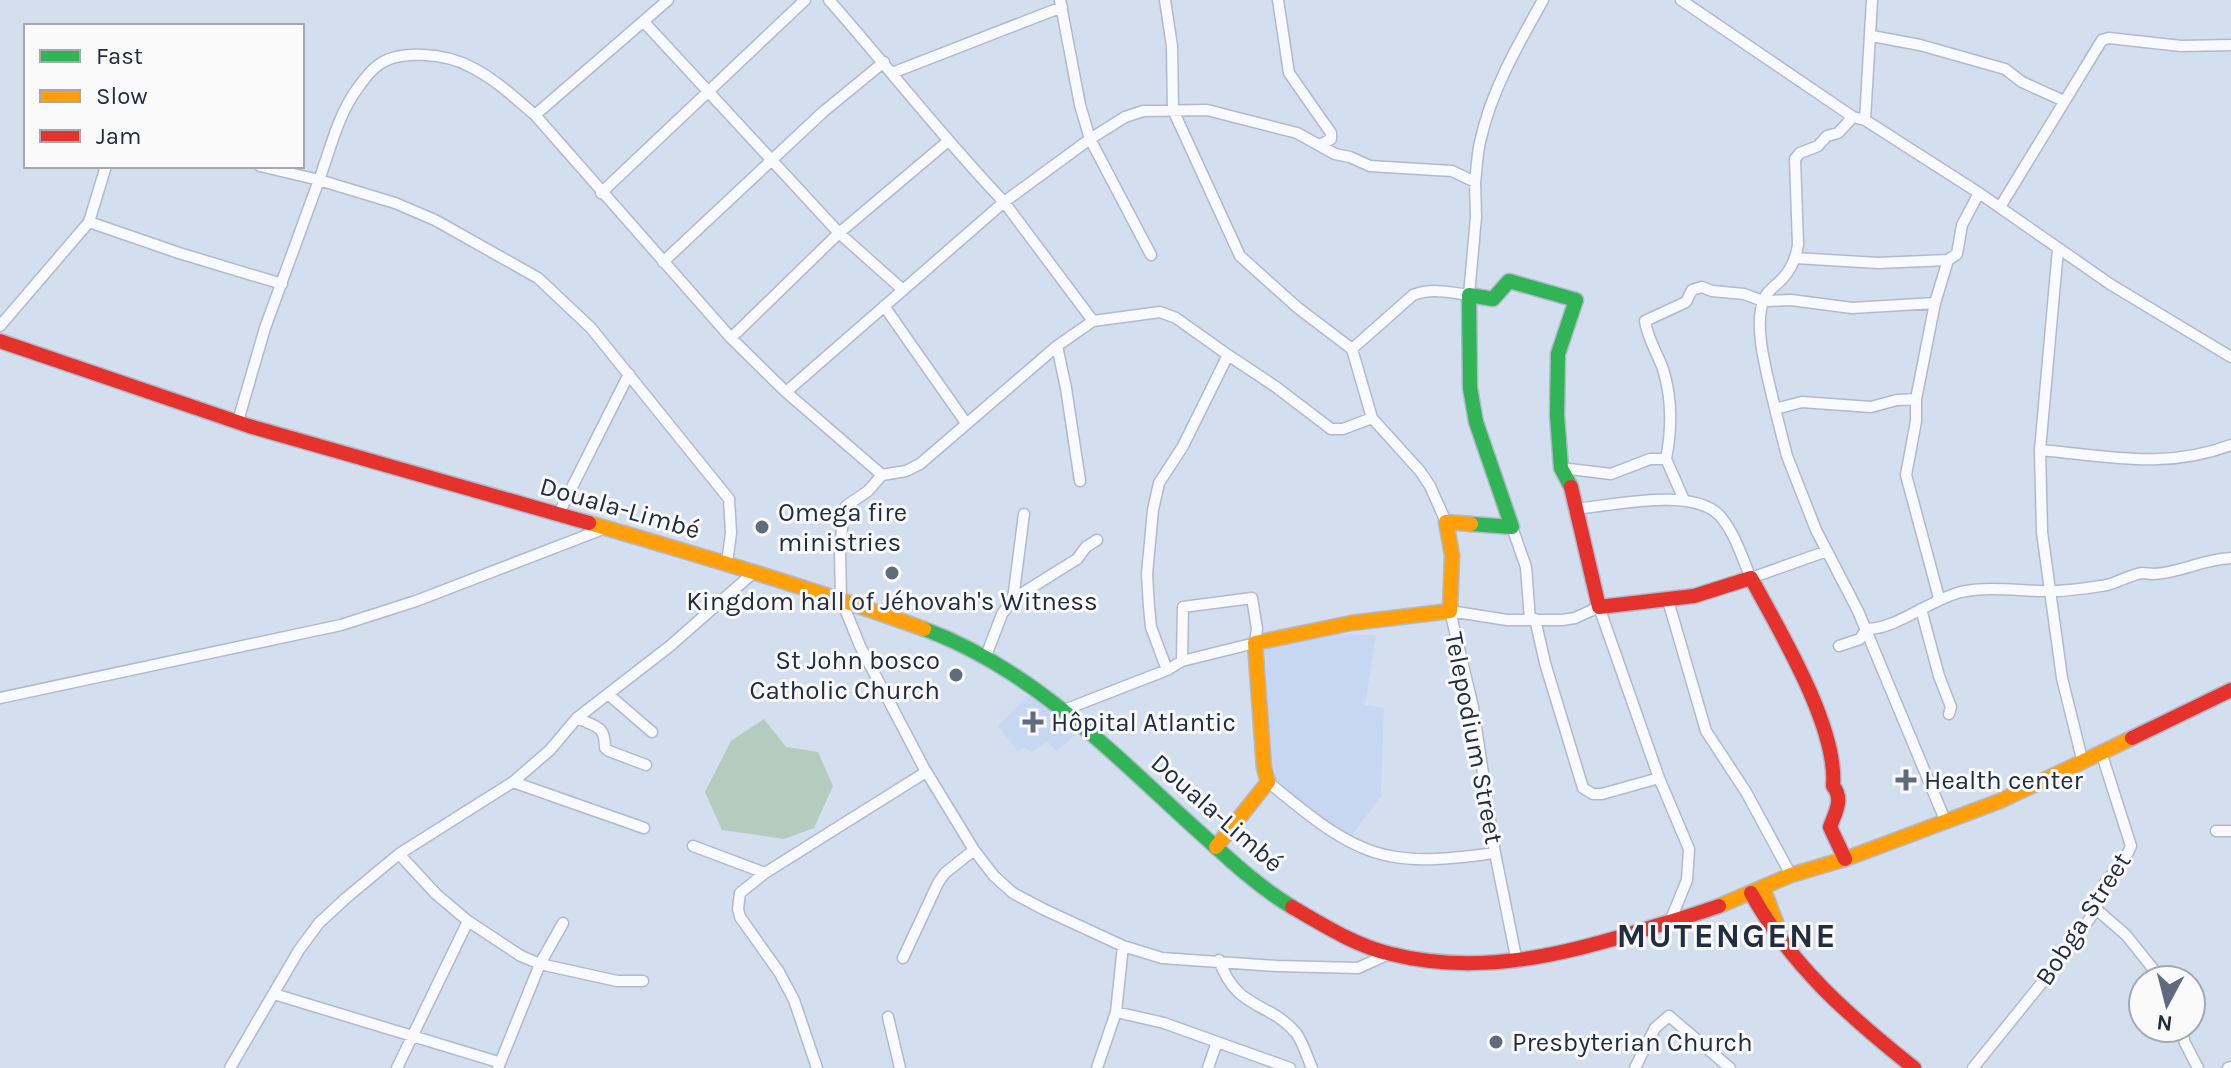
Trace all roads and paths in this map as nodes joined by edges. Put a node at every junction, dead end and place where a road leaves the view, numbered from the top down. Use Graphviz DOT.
graph roads {
  1 [pos="668,0"];
  2 [pos="805,0"];
  3 [pos="829,0"];
  4 [pos="1165,0"];
  5 [pos="1278,0"];
  6 [pos="1543,0"];
  7 [pos="1681,0"];
  8 [pos="1872,0"];
  9 [pos="1061,3"];
  10 [pos="644,22"];
  11 [pos="1872,36"];
  12 [pos="2231,45"];
  13 [pos="884,62"];
  14 [pos="892,73"];
  15 [pos="709,92"];
  16 [pos="2064,101"];
  17 [pos="1173,110"];
  18 [pos="535,115"];
  19 [pos="1853,117"];
  20 [pos="1865,120"];
  21 [pos="1090,139"];
  22 [pos="947,142"];
  23 [pos="1320,145"];
  24 [pos="771,160"];
  25 [pos="105,168"];
  26 [pos="268,168"];
  27 [pos="319,180"];
  28 [pos="1475,182"];
  29 [pos="601,193"];
  30 [pos="1979,193"];
  31 [pos="1004,202"];
  32 [pos="2000,207"];
  33 [pos="89,222"];
  34 [pos="839,233"];
  35 [pos="2058,249"];
  36 [pos="1151,255"];
  37 [pos="1795,258"];
  38 [pos="1948,260"];
  39 [pos="663,262"];
  40 [pos="282,284"];
  41 [pos="903,290"];
  42 [pos="1469,295"];
  43 [pos="1763,301"];
  44 [pos="1935,303"];
  45 [pos="884,306"];
  46 [pos="1093,321"];
  47 [pos="0,326"];
  48 [pos="731,338"];
  49 [pos="0,341"];
  50 [pos="1057,346"];
  51 [pos="1352,349"];
  52 [pos="1228,355"];
  53 [pos="2231,357"];
  54 [pos="629,374"];
  55 [pos="786,392"];
  56 [pos="1916,399"];
  57 [pos="1775,409"];
  58 [pos="1372,418"];
  59 [pos="238,421"];
  60 [pos="966,423"];
  61 [pos="2231,445"];
  62 [pos="2040,450"];
  63 [pos="1666,459"];
  64 [pos="1561,468"];
  65 [pos="882,475"];
  66 [pos="1080,481"];
  67 [pos="1684,500"];
  68 [pos="1574,509"];
  69 [pos="1024,514"];
  70 [pos="558,515"];
  71 [pos="1446,522"];
  72 [pos="1512,527"];
  73 [pos="605,528"];
  74 [pos="1097,540"];
  75 [pos="1827,551"];
  76 [pos="2231,558"];
  77 [pos="727,563"];
  78 [pos="753,573"];
  79 [pos="1751,578"];
  80 [pos="2051,591"];
  81 [pos="1667,597"];
  82 [pos="1939,598"];
  83 [pos="841,599"];
  84 [pos="1013,599"];
  85 [pos="1599,607"];
  86 [pos="1921,609"];
  87 [pos="1450,611"];
  88 [pos="1532,620"];
  89 [pos="1866,629"];
  90 [pos="1255,643"];
  91 [pos="1839,646"];
  92 [pos="986,656"];
  93 [pos="1182,661"];
  94 [pos="1167,670"];
  95 [pos="2231,690"];
  96 [pos="2,695"];
  97 [pos="609,695"];
  98 [pos="1064,710"];
  99 [pos="1949,714"];
  100 [pos="577,718"];
  101 [pos="652,732"];
  102 [pos="2101,752"];
  103 [pos="2083,763"];
  104 [pos="646,765"];
  105 [pos="926,772"];
  106 [pos="1659,778"];
  107 [pos="513,782"];
  108 [pos="1268,782"];
  109 [pos="1945,820"];
  110 [pos="644,828"];
  111 [pos="2216,831"];
  112 [pos="2231,831"];
  113 [pos="693,846"];
  114 [pos="1216,847"];
  115 [pos="974,850"];
  116 [pos="1495,853"];
  117 [pos="399,854"];
  118 [pos="1845,859"];
  119 [pos="765,873"];
  120 [pos="1798,873"];
  121 [pos="1757,890"];
  122 [pos="1716,907"];
  123 [pos="2096,909"];
  124 [pos="1671,919"];
  125 [pos="1771,919"];
  126 [pos="468,921"];
  127 [pos="563,923"];
  128 [pos="1123,946"];
  129 [pos="1389,954"];
  130 [pos="903,958"];
  131 [pos="1219,960"];
  132 [pos="1517,962"];
  133 [pos="540,964"];
  134 [pos="2149,964"];
  135 [pos="643,981"];
  136 [pos="274,994"];
  137 [pos="1116,1012"];
  138 [pos="888,1017"];
  139 [pos="411,1036"];
  140 [pos="1217,1042"];
  141 [pos="2186,1044"];
  142 [pos="498,1065"];
  143 [pos="230,1068"];
  144 [pos="397,1068"];
  145 [pos="817,1068"];
  146 [pos="900,1068"];
  147 [pos="1097,1068"];
  148 [pos="1208,1068"];
  149 [pos="1290,1068"];
  150 [pos="1312,1068"];
  151 [pos="1635,1068"];
  152 [pos="1730,1068"];
  153 [pos="1914,1068"];
  154 [pos="1973,1068"];
  155 [pos="2198,1068"];
  1 -- 10 [label="street"];
  2 -- 15 [label="street"];
  3 -- 13 [label="street"];
  4 -- 17 [label="street"];
  5 -- 23 [label="street"];
  6 -- 28 [label="street"];
  7 -- 19 [label="street"];
  8 -- 11 [label="street"];
  9 -- 14 [label="street"];
  9 -- 21 [label="street"];
  10 -- 15 [label="street"];
  10 -- 18 [label="street"];
  11 -- 16 [label="street"];
  11 -- 20 [label="street"];
  12 -- 16 [label="street"];
  13 -- 14 [label="street"];
  13 -- 24 [label="street"];
  14 -- 22 [label="street"];
  15 -- 24 [label="street"];
  15 -- 29 [label="street"];
  16 -- 32 [label="street"];
  17 -- 21 [label="street"];
  17 -- 23 [label="street"];
  17 -- 51 [label="street"];
  18 -- 27 [label="street"];
  18 -- 29 [label="street"];
  19 -- 20 [label="street"];
  19 -- 37 [label="street"];
  20 -- 30 [label="street"];
  21 -- 31 [label="street"];
  21 -- 36 [label="street"];
  22 -- 31 [label="street"];
  22 -- 34 [label="street"];
  23 -- 28 [label="street"];
  24 -- 34 [label="street"];
  24 -- 39 [label="street"];
  25 -- 33 [label="street"];
  26 -- 27 [label="street"];
  27 -- 40 [label="street"];
  27 -- 54 [label="street"];
  28 -- 42 [label="street"];
  29 -- 39 [label="street"];
  30 -- 32 [label="street"];
  30 -- 38 [label="street"];
  31 -- 41 [label="street"];
  31 -- 46 [label="street"];
  32 -- 35 [label="street"];
  33 -- 40 [label="street"];
  33 -- 47 [label="street"];
  34 -- 41 [label="street"];
  34 -- 48 [label="street"];
  35 -- 53 [label="street"];
  35 -- 62 [label="street"];
  37 -- 38 [label="street"];
  37 -- 43 [label="street"];
  38 -- 44 [label="street"];
  39 -- 48 [label="street"];
  40 -- 59 [label="street"];
  41 -- 45 [label="street"];
  42 -- 51 [label="street"];
  42 -- 64 [label="main road"];
  42 -- 72 [label="main road"];
  43 -- 44 [label="street"];
  43 -- 57 [label="street"];
  43 -- 63 [label="street"];
  44 -- 56 [label="street"];
  45 -- 55 [label="street"];
  45 -- 60 [label="street"];
  46 -- 50 [label="street"];
  46 -- 52 [label="street"];
  48 -- 55 [label="street"];
  49 -- 59 [label="main road, Douala-Limbé"];
  50 -- 60 [label="street"];
  50 -- 66 [label="street"];
  51 -- 58 [label="street"];
  52 -- 58 [label="street"];
  52 -- 94 [label="street"];
  54 -- 70 [label="street"];
  54 -- 77 [label="street"];
  55 -- 65 [label="street"];
  56 -- 57 [label="street"];
  56 -- 82 [label="street"];
  57 -- 75 [label="street"];
  58 -- 71 [label="street"];
  59 -- 70 [label="main road, Douala-Limbé"];
  60 -- 65 [label="street"];
  61 -- 62 [label="street"];
  62 -- 80 [label="street"];
  63 -- 64 [label="street"];
  63 -- 67 [label="street"];
  64 -- 68 [label="main road"];
  65 -- 83 [label="street"];
  67 -- 68 [label="street"];
  67 -- 79 [label="street"];
  68 -- 85 [label="main road"];
  69 -- 84 [label="street"];
  70 -- 73 [label="main road, Douala-Limbé"];
  71 -- 72 [label="main road"];
  71 -- 87 [label="main road"];
  72 -- 88 [label="street"];
  73 -- 77 [label="main road, Douala-Limbé"];
  73 -- 96 [label="street"];
  74 -- 84 [label="street"];
  75 -- 79 [label="street"];
  75 -- 89 [label="street"];
  76 -- 80 [label="street"];
  77 -- 78 [label="main road, Douala-Limbé"];
  78 -- 83 [label="main road, Douala-Limbé"];
  78 -- 97 [label="street"];
  79 -- 81 [label="main road"];
  79 -- 118 [label="main road"];
  80 -- 82 [label="street"];
  80 -- 103 [label="street"];
  81 -- 85 [label="main road"];
  81 -- 120 [label="street"];
  82 -- 86 [label="street"];
  83 -- 92 [label="main road, Douala-Limbé"];
  83 -- 105 [label="street"];
  84 -- 92 [label="street"];
  85 -- 88 [label="street, Telepodium Street"];
  85 -- 106 [label="street"];
  86 -- 89 [label="street"];
  86 -- 99 [label="street"];
  87 -- 88 [label="street, Telepodium Street"];
  87 -- 90 [label="main road"];
  87 -- 116 [label="street, Telepodium Street"];
  88 -- 106 [label="street"];
  89 -- 91 [label="street"];
  89 -- 109 [label="street"];
  90 -- 93 [label="street"];
  90 -- 93 [label="street"];
  90 -- 108 [label="main road"];
  92 -- 98 [label="main road, Douala-Limbé"];
  93 -- 94 [label="street"];
  94 -- 98 [label="street"];
  95 -- 102 [label="main road, Douala-Limbé"];
  97 -- 100 [label="street"];
  97 -- 101 [label="street"];
  98 -- 114 [label="main road, Douala-Limbé"];
  100 -- 104 [label="street"];
  100 -- 107 [label="street"];
  102 -- 103 [label="main road, Douala-Limbé"];
  102 -- 123 [label="street, Bobga Street"];
  103 -- 109 [label="main road, Douala-Limbé"];
  105 -- 115 [label="street"];
  105 -- 119 [label="street"];
  106 -- 124 [label="street"];
  107 -- 110 [label="street"];
  107 -- 117 [label="street"];
  108 -- 114 [label="main road"];
  108 -- 116 [label="street"];
  109 -- 118 [label="main road, Douala-Limbé"];
  111 -- 112 [label="street"];
  113 -- 119 [label="street"];
  114 -- 129 [label="main road, Douala-Limbé"];
  115 -- 128 [label="street"];
  115 -- 130 [label="street"];
  116 -- 132 [label="street, Telepodium Street"];
  117 -- 126 [label="street"];
  117 -- 136 [label="street"];
  118 -- 120 [label="main road, Douala-Limbé"];
  119 -- 145 [label="street"];
  120 -- 121 [label="main road, Douala-Limbé"];
  120 -- 125 [label="main road"];
  121 -- 122 [label="main road, Douala-Limbé"];
  121 -- 125 [label="main road"];
  122 -- 124 [label="main road, Douala-Limbé"];
  122 -- 125 [label="main road"];
  123 -- 134 [label="street"];
  123 -- 154 [label="street, Bobga Street"];
  124 -- 132 [label="main road, Douala-Limbé"];
  125 -- 153 [label="main road"];
  126 -- 133 [label="street"];
  126 -- 139 [label="street"];
  127 -- 133 [label="street"];
  128 -- 131 [label="street"];
  128 -- 137 [label="street"];
  129 -- 131 [label="street"];
  129 -- 132 [label="main road, Douala-Limbé"];
  131 -- 150 [label="street"];
  133 -- 135 [label="street"];
  133 -- 142 [label="street"];
  136 -- 139 [label="street"];
  136 -- 143 [label="street"];
  137 -- 140 [label="street"];
  137 -- 147 [label="street"];
  138 -- 146 [label="street"];
  139 -- 142 [label="street"];
  139 -- 144 [label="street"];
  140 -- 148 [label="street"];
  140 -- 149 [label="street"];
  141 -- 155 [label="street"];
  151 -- 152 [label="street"];
}
